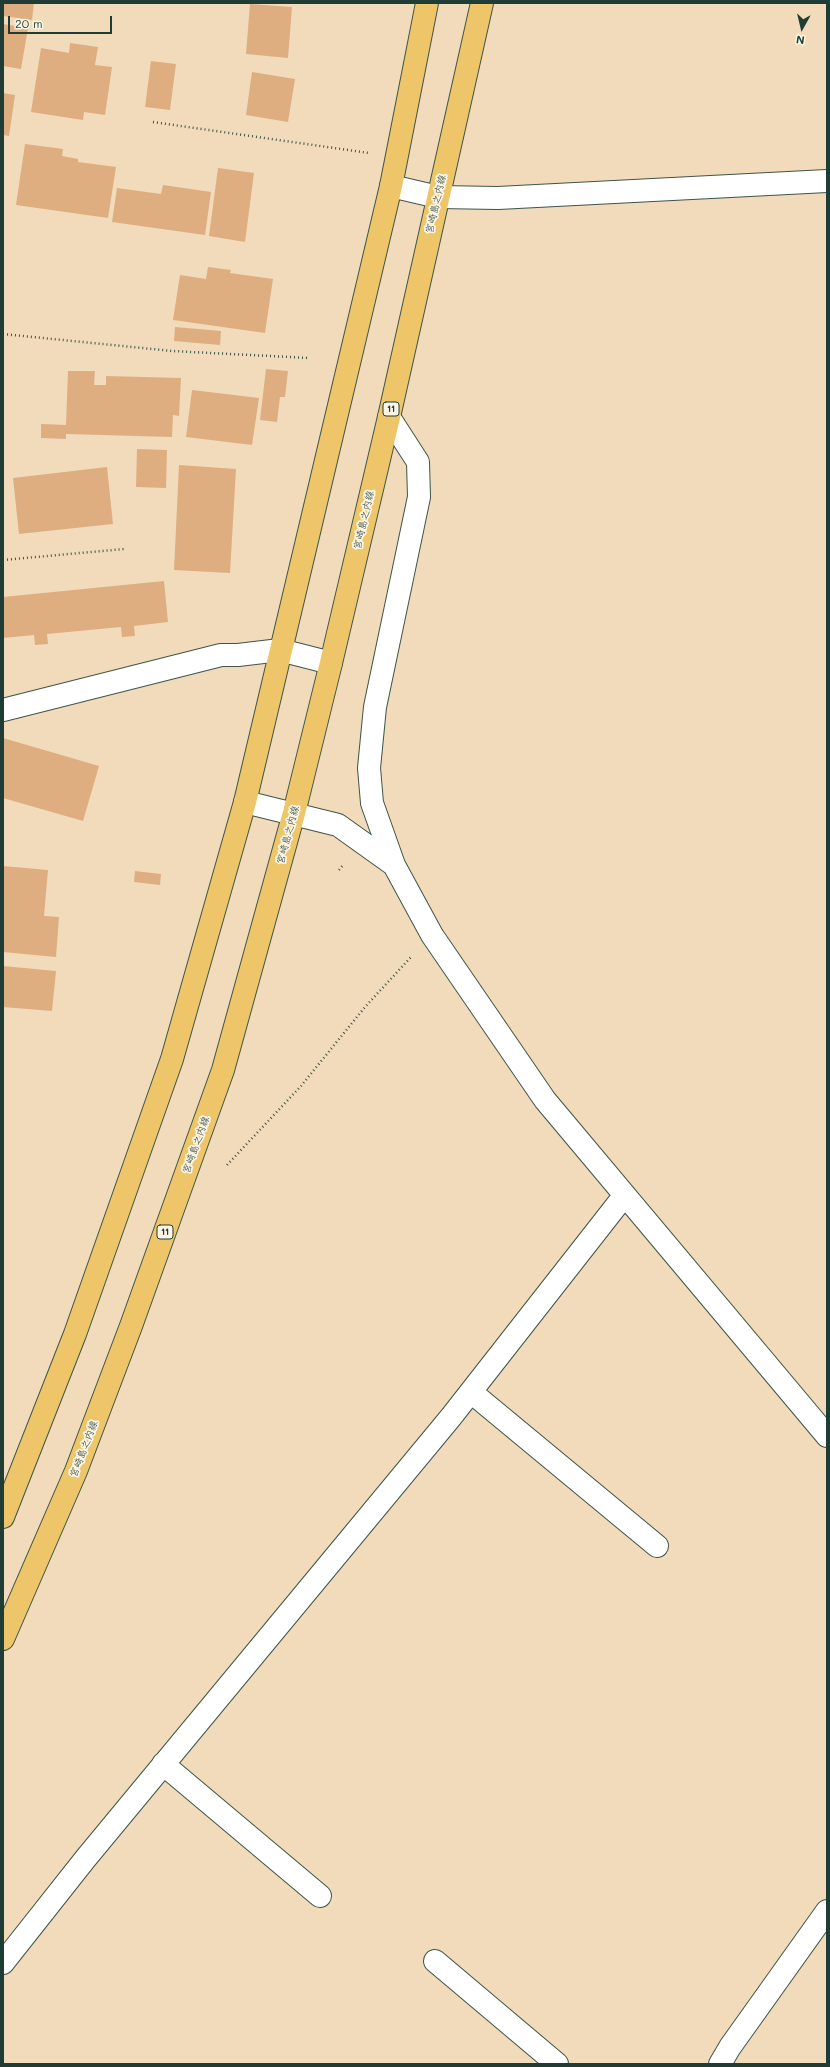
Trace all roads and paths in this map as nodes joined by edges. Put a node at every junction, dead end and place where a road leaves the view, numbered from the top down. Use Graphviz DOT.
graph roads {
  1 [pos="427,3"];
  2 [pos="482,3"];
  3 [pos="153,122"];
  4 [pos="397,158"];
  5 [pos="827,181"];
  6 [pos="391,186"];
  7 [pos="438,197"];
  8 [pos="3,334"];
  9 [pos="309,358"];
  10 [pos="389,417"];
  11 [pos="124,549"];
  12 [pos="3,560"];
  13 [pos="280,650"];
  14 [pos="331,662"];
  15 [pos="3,710"];
  16 [pos="246,802"];
  17 [pos="294,813"];
  18 [pos="394,865"];
  19 [pos="432,935"];
  20 [pos="227,1165"];
  21 [pos="624,1196"];
  22 [pos="471,1392"];
  23 [pos="827,1436"];
  24 [pos="3,1517"];
  25 [pos="657,1546"];
  26 [pos="3,1639"];
  27 [pos="163,1764"];
  28 [pos="320,1896"];
  29 [pos="827,1910"];
  30 [pos="435,1961"];
  31 [pos="3,1963"];
  32 [pos="557,2064"];
  33 [pos="720,2064"];
  1 -- 4 [label="main road"];
  2 -- 7 [label="main road, 宮崎島之内線 / 11"];
  3 -- 4 [label="path"];
  4 -- 6 [label="main road"];
  5 -- 7 [label="street"];
  6 -- 7 [label="street"];
  6 -- 13 [label="main road"];
  7 -- 10 [label="main road, 宮崎島之内線 / 11"];
  8 -- 9 [label="path"];
  10 -- 14 [label="main road, 宮崎島之内線 / 11"];
  10 -- 18 [label="street"];
  11 -- 12 [label="path"];
  13 -- 14 [label="street"];
  13 -- 15 [label="street"];
  13 -- 16 [label="main road"];
  14 -- 17 [label="main road, 宮崎島之内線 / 11"];
  16 -- 17 [label="street"];
  16 -- 24 [label="main road"];
  17 -- 18 [label="street"];
  17 -- 26 [label="main road, 宮崎島之内線 / 11"];
  18 -- 19 [label="street"];
  19 -- 20 [label="path"];
  19 -- 21 [label="street"];
  21 -- 22 [label="street"];
  21 -- 23 [label="street"];
  22 -- 25 [label="street"];
  22 -- 27 [label="street"];
  27 -- 28 [label="street"];
  27 -- 31 [label="street"];
  29 -- 33 [label="street"];
  30 -- 32 [label="street"];
}
